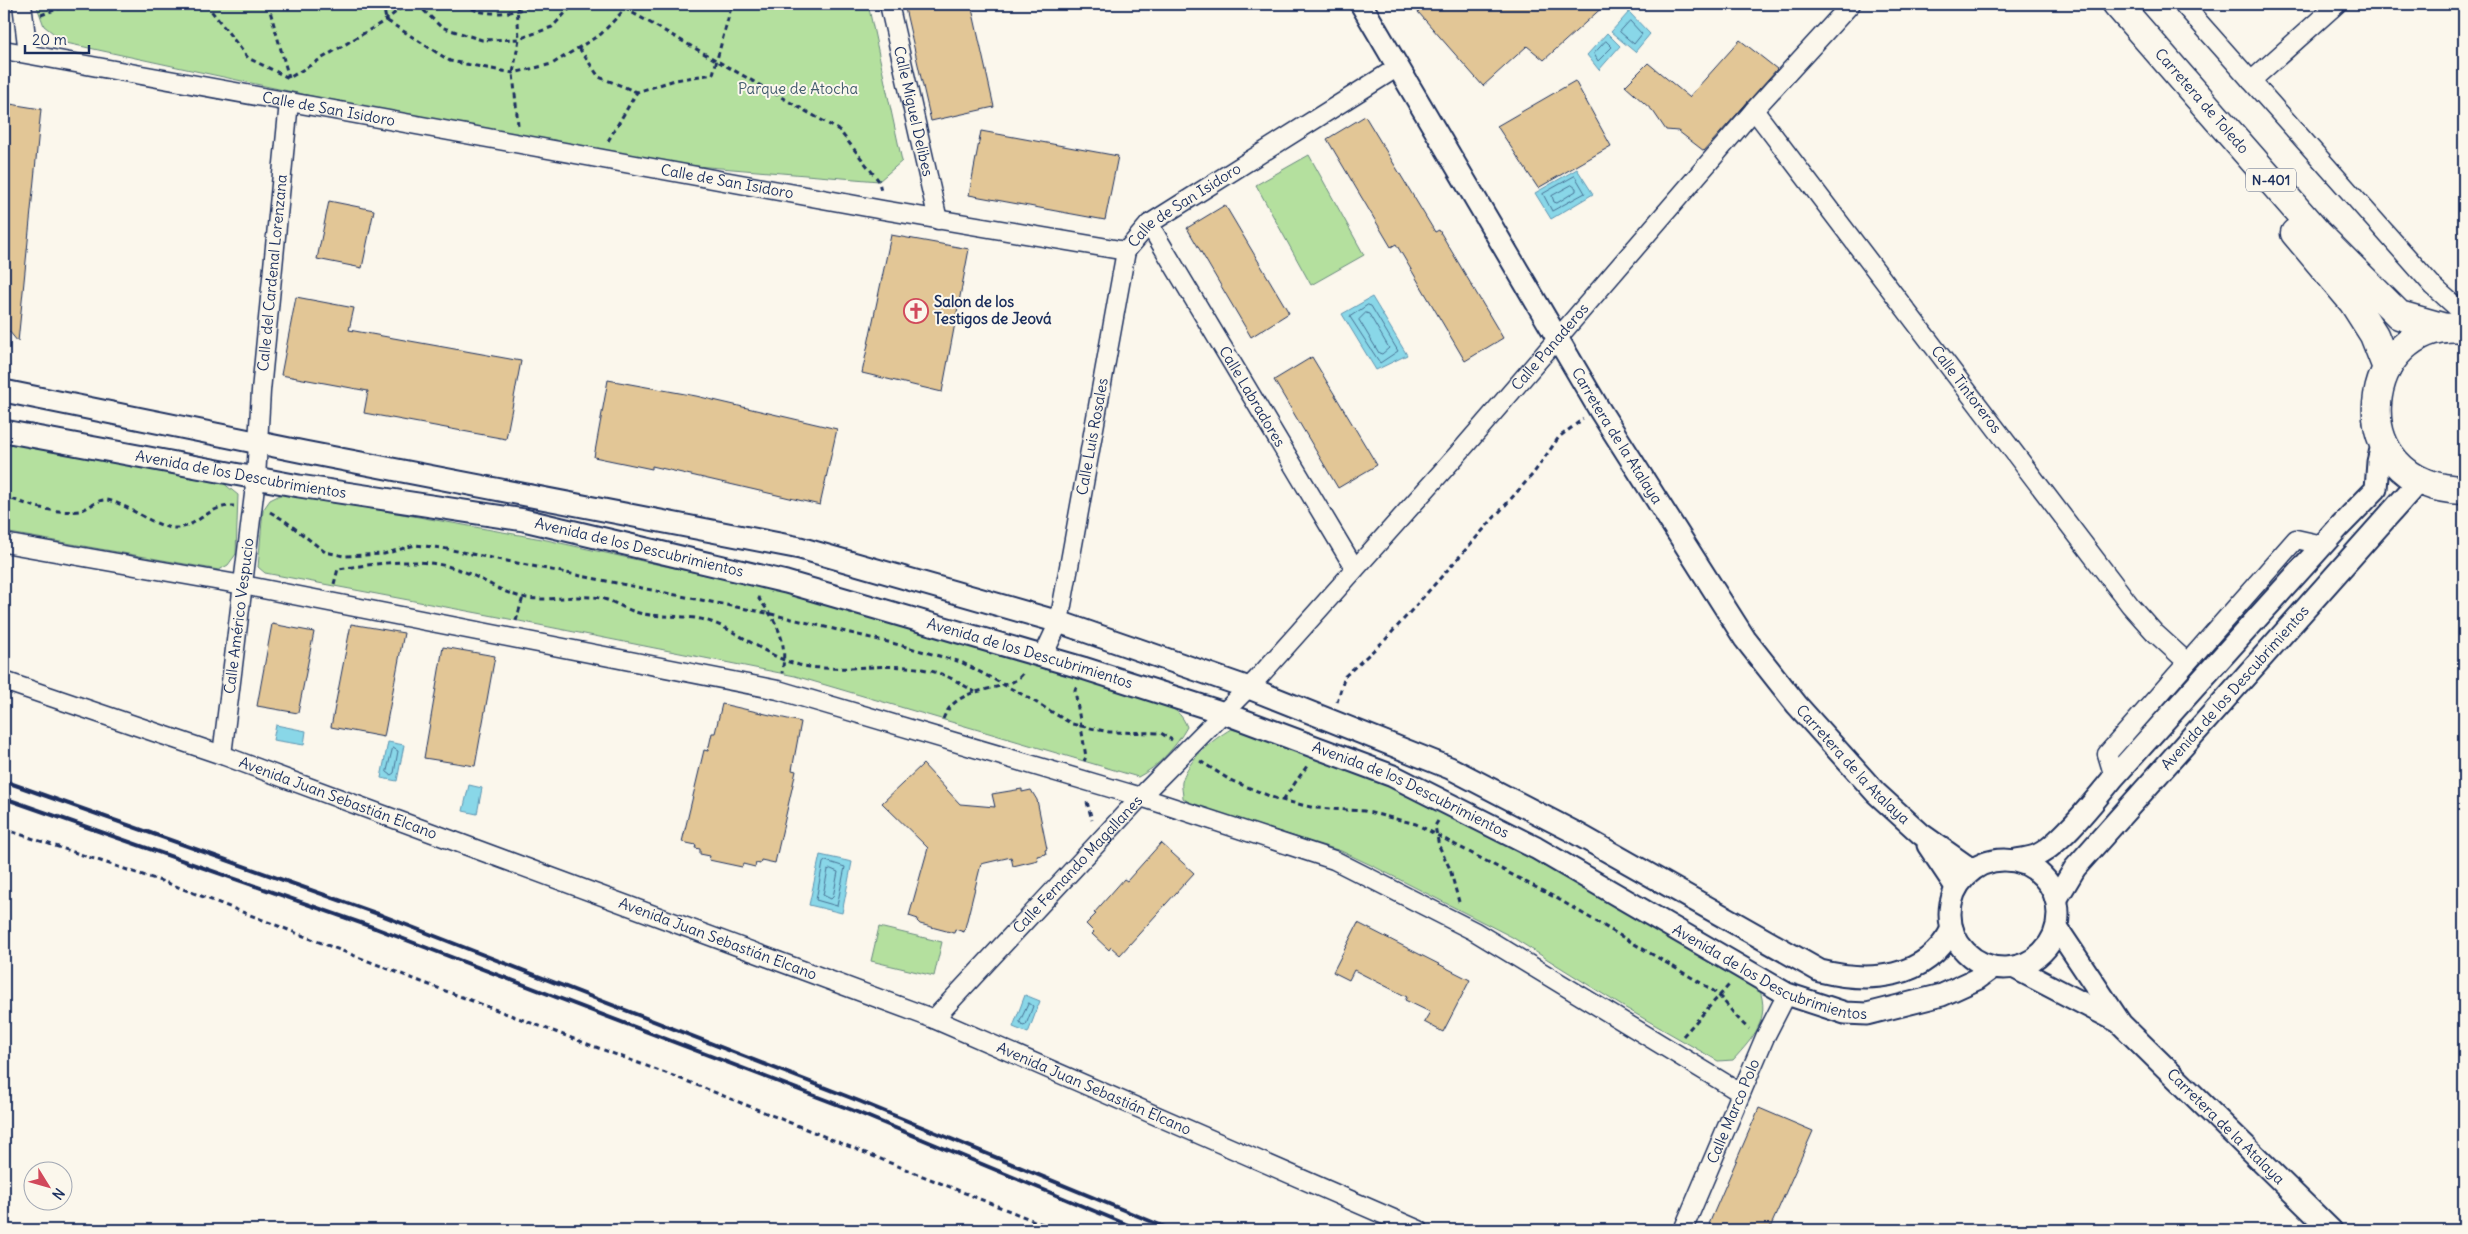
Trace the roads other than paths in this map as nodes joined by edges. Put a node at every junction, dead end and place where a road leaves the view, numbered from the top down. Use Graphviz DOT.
graph roads {
  1 [pos="889,4"];
  2 [pos="1361,4"];
  3 [pos="1851,4"];
  4 [pos="2100,4"];
  5 [pos="2117,4"];
  6 [pos="2183,4"];
  7 [pos="2337,4"];
  8 [pos="23,12"];
  9 [pos="4,50"];
  10 [pos="28,54"];
  11 [pos="1398,68"];
  12 [pos="2251,81"];
  13 [pos="289,102"];
  14 [pos="1754,110"];
  15 [pos="938,220"];
  16 [pos="1149,224"];
  17 [pos="1126,251"];
  18 [pos="2458,323"];
  19 [pos="1558,337"];
  20 [pos="2387,368"];
  21 [pos="4,391"];
  22 [pos="4,431"];
  23 [pos="2383,442"];
  24 [pos="258,443"];
  25 [pos="256,478"];
  26 [pos="2419,481"];
  27 [pos="2464,490"];
  28 [pos="4,544"];
  29 [pos="2323,546"];
  30 [pos="1355,569"];
  31 [pos="243,585"];
  32 [pos="1059,622"];
  33 [pos="1038,654"];
  34 [pos="2187,662"];
  35 [pos="4,681"];
  36 [pos="1249,688"];
  37 [pos="1224,713"];
  38 [pos="222,755"];
  39 [pos="2114,777"];
  40 [pos="1141,796"];
  41 [pos="1921,834"];
  42 [pos="2016,860"];
  43 [pos="1972,870"];
  44 [pos="1956,887"];
  45 [pos="2057,898"];
  46 [pos="2057,928"];
  47 [pos="1952,929"];
  48 [pos="2003,968"];
  49 [pos="1787,994"];
  50 [pos="934,1019"];
  51 [pos="2121,1024"];
  52 [pos="1741,1093"];
  53 [pos="1419,1230"];
  54 [pos="1683,1230"];
  55 [pos="2332,1230"];
  1 -- 15 [label="street, Calle Miguel Delibes"];
  2 -- 11 [label="street, Carretera de la Atalaya"];
  3 -- 14 [label="street, Calle Panaderos"];
  4 -- 20 [label="highway, N-401"];
  5 -- 18 [label="highway, Carretera de Toledo / N-401"];
  6 -- 12 [label="street"];
  7 -- 12 [label="street"];
  8 -- 10 [label="street"];
  9 -- 10 [label="street, Calle de San Isidoro"];
  10 -- 13 [label="street, Calle de San Isidoro"];
  11 -- 16 [label="street, Calle de San Isidoro"];
  11 -- 19 [label="street, Carretera de la Atalaya"];
  12 -- 18 [label="street"];
  13 -- 15 [label="street, Calle de San Isidoro"];
  13 -- 24 [label="street, Calle del Cardenal Lorenzana"];
  14 -- 19 [label="street, Calle Panaderos"];
  14 -- 34 [label="street, Calle Tintoreros"];
  15 -- 17 [label="street, Calle de San Isidoro"];
  16 -- 17 [label="street, Calle de San Isidoro"];
  16 -- 30 [label="street, Calle Labradores"];
  17 -- 32 [label="street, Calle Luis Rosales"];
  18 -- 20 [label="highway"];
  19 -- 30 [label="street, Calle Panaderos"];
  19 -- 41 [label="street, Carretera de la Atalaya"];
  20 -- 23 [label="highway"];
  21 -- 24 [label="street, Avenida de los Descubrimientos"];
  22 -- 25 [label="street, Avenida de los Descubrimientos"];
  23 -- 26 [label="highway"];
  23 -- 29 [label="street, Avenida de los Descubrimientos"];
  24 -- 25 [label="street, Calle del Cardenal Lorenzana"];
  24 -- 32 [label="street, Avenida de los Descubrimientos"];
  25 -- 31 [label="street, Calle Américo Vespucio"];
  25 -- 33 [label="street, Avenida de los Descubrimientos"];
  26 -- 27 [label="highway"];
  26 -- 45 [label="street, Avenida de los Descubrimientos"];
  28 -- 31 [label="street"];
  29 -- 34 [label="street"];
  29 -- 39 [label="street, Avenida de los Descubrimientos"];
  30 -- 36 [label="street, Calle Panaderos"];
  31 -- 38 [label="street, Calle Américo Vespucio"];
  31 -- 40 [label="street"];
  32 -- 33 [label="street, Calle Luis Rosales"];
  32 -- 36 [label="street, Avenida de los Descubrimientos"];
  33 -- 37 [label="street, Avenida de los Descubrimientos"];
  34 -- 39 [label="street"];
  35 -- 38 [label="street, Avenida Juan Sebastián Elcano"];
  36 -- 37 [label="street, Calle Panaderos"];
  36 -- 47 [label="street, Avenida de los Descubrimientos"];
  37 -- 40 [label="street, Calle Fernando Magallanes"];
  37 -- 49 [label="street, Avenida de los Descubrimientos"];
  38 -- 50 [label="street, Avenida Juan Sebastián Elcano"];
  39 -- 42 [label="street, Avenida de los Descubrimientos"];
  40 -- 50 [label="street, Calle Fernando Magallanes"];
  40 -- 52 [label="street"];
  41 -- 43 [label="street, Carretera de la Atalaya"];
  41 -- 44 [label="street, Carretera de la Atalaya"];
  42 -- 43 [label="street"];
  42 -- 45 [label="street"];
  43 -- 44 [label="street"];
  44 -- 47 [label="street"];
  45 -- 46 [label="street"];
  46 -- 48 [label="street"];
  46 -- 51 [label="street, Carretera de la Atalaya"];
  47 -- 48 [label="street"];
  48 -- 49 [label="street, Avenida de los Descubrimientos"];
  48 -- 51 [label="street, Carretera de la Atalaya"];
  49 -- 52 [label="street, Calle Marco Polo"];
  50 -- 53 [label="street, Avenida Juan Sebastián Elcano"];
  51 -- 55 [label="street, Carretera de la Atalaya"];
  52 -- 54 [label="street, Calle Marco Polo"];
}
